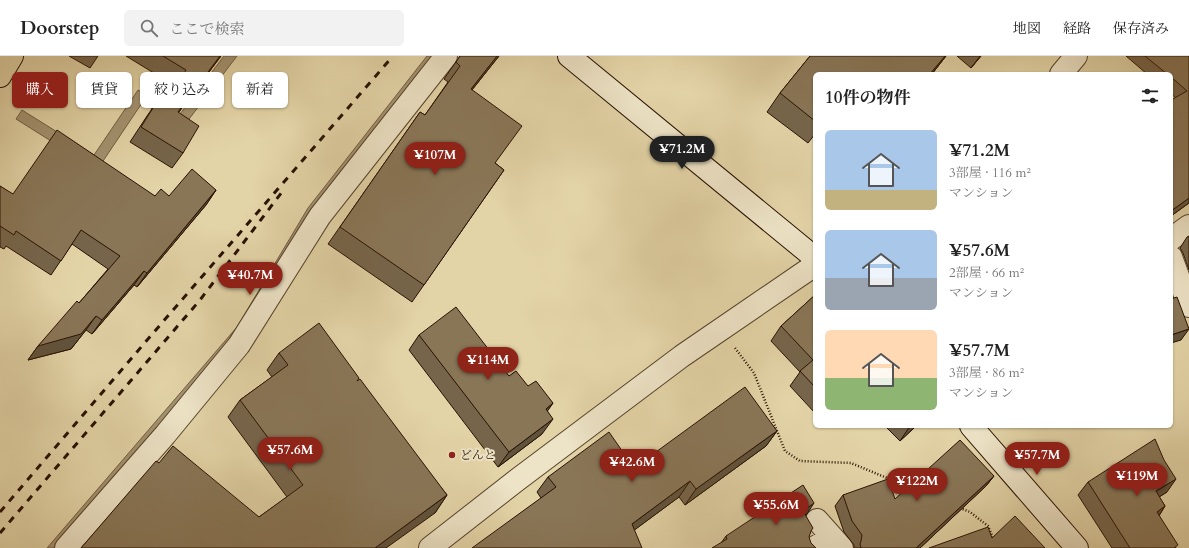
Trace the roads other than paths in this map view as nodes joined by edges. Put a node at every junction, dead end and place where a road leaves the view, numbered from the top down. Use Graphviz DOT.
graph roads {
  1 [pos="12,56"];
  2 [pos="446,56"];
  3 [pos="569,56"];
  4 [pos="1076,56"];
  5 [pos="1063,72"];
  6 [pos="0,76"];
  7 [pos="1189,226"];
  8 [pos="1173,238"];
  9 [pos="813,256"];
  10 [pos="1173,262"];
  11 [pos="813,266"];
  12 [pos="1189,306"];
  13 [pos="973,428"];
  14 [pos="817,520"];
  15 [pos="830,544"];
  16 [pos="66,548"];
  17 [pos="430,548"];
  18 [pos="1077,548"];
  1 -- 6 [label="highway"];
  2 -- 16 [label="street"];
  3 -- 9 [label="street"];
  4 -- 5 [label="street"];
  7 -- 8 [label="street"];
  10 -- 12 [label="street"];
  11 -- 17 [label="street"];
  13 -- 18 [label="street"];
  14 -- 15 [label="street"];
}
